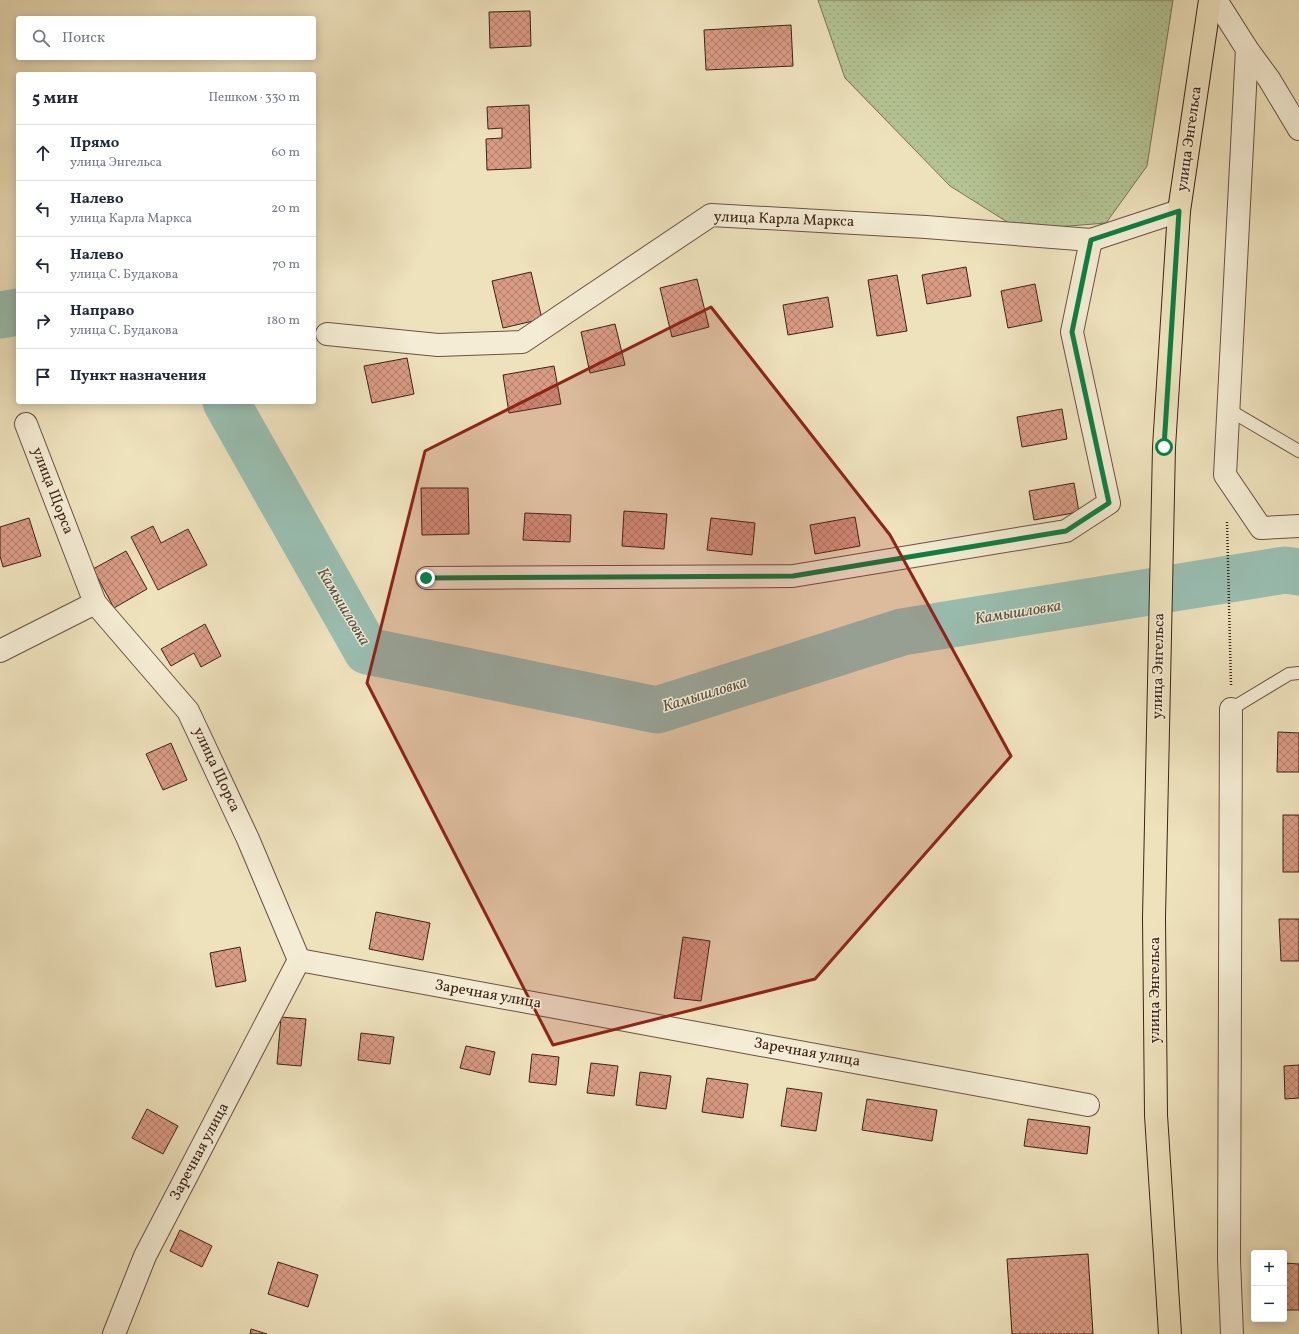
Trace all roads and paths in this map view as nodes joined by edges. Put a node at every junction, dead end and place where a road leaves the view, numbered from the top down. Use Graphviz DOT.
graph roads {
  1 [pos="1210,0"];
  2 [pos="1216,0"];
  3 [pos="1247,49"];
  4 [pos="1299,129"];
  5 [pos="1179,211"];
  6 [pos="1091,240"];
  7 [pos="327,334"];
  8 [pos="1230,410"];
  9 [pos="26,424"];
  10 [pos="1299,451"];
  11 [pos="1299,526"];
  12 [pos="1227,545"];
  13 [pos="426,578"];
  14 [pos="96,602"];
  15 [pos="0,651"];
  16 [pos="1299,673"];
  17 [pos="1232,709"];
  18 [pos="299,960"];
  19 [pos="1088,1104"];
  20 [pos="114,1334"];
  21 [pos="1170,1334"];
  22 [pos="1232,1334"];
  1 -- 5 [label="main road, улица Энгельса"];
  2 -- 3 [label="street"];
  3 -- 4 [label="street"];
  3 -- 8 [label="street"];
  5 -- 6 [label="street, улица Карла Маркса"];
  5 -- 21 [label="main road, улица Энгельса"];
  6 -- 7 [label="street, улица Карла Маркса"];
  6 -- 13 [label="street"];
  8 -- 10 [label="lane"];
  8 -- 11 [label="street"];
  9 -- 14 [label="street, улица Щорса"];
  12 -- 17 [label="path"];
  14 -- 15 [label="street"];
  14 -- 18 [label="street, улица Щорса"];
  16 -- 17 [label="lane"];
  17 -- 22 [label="street"];
  18 -- 19 [label="street, Заречная улица"];
  18 -- 20 [label="street, Заречная улица"];
}
